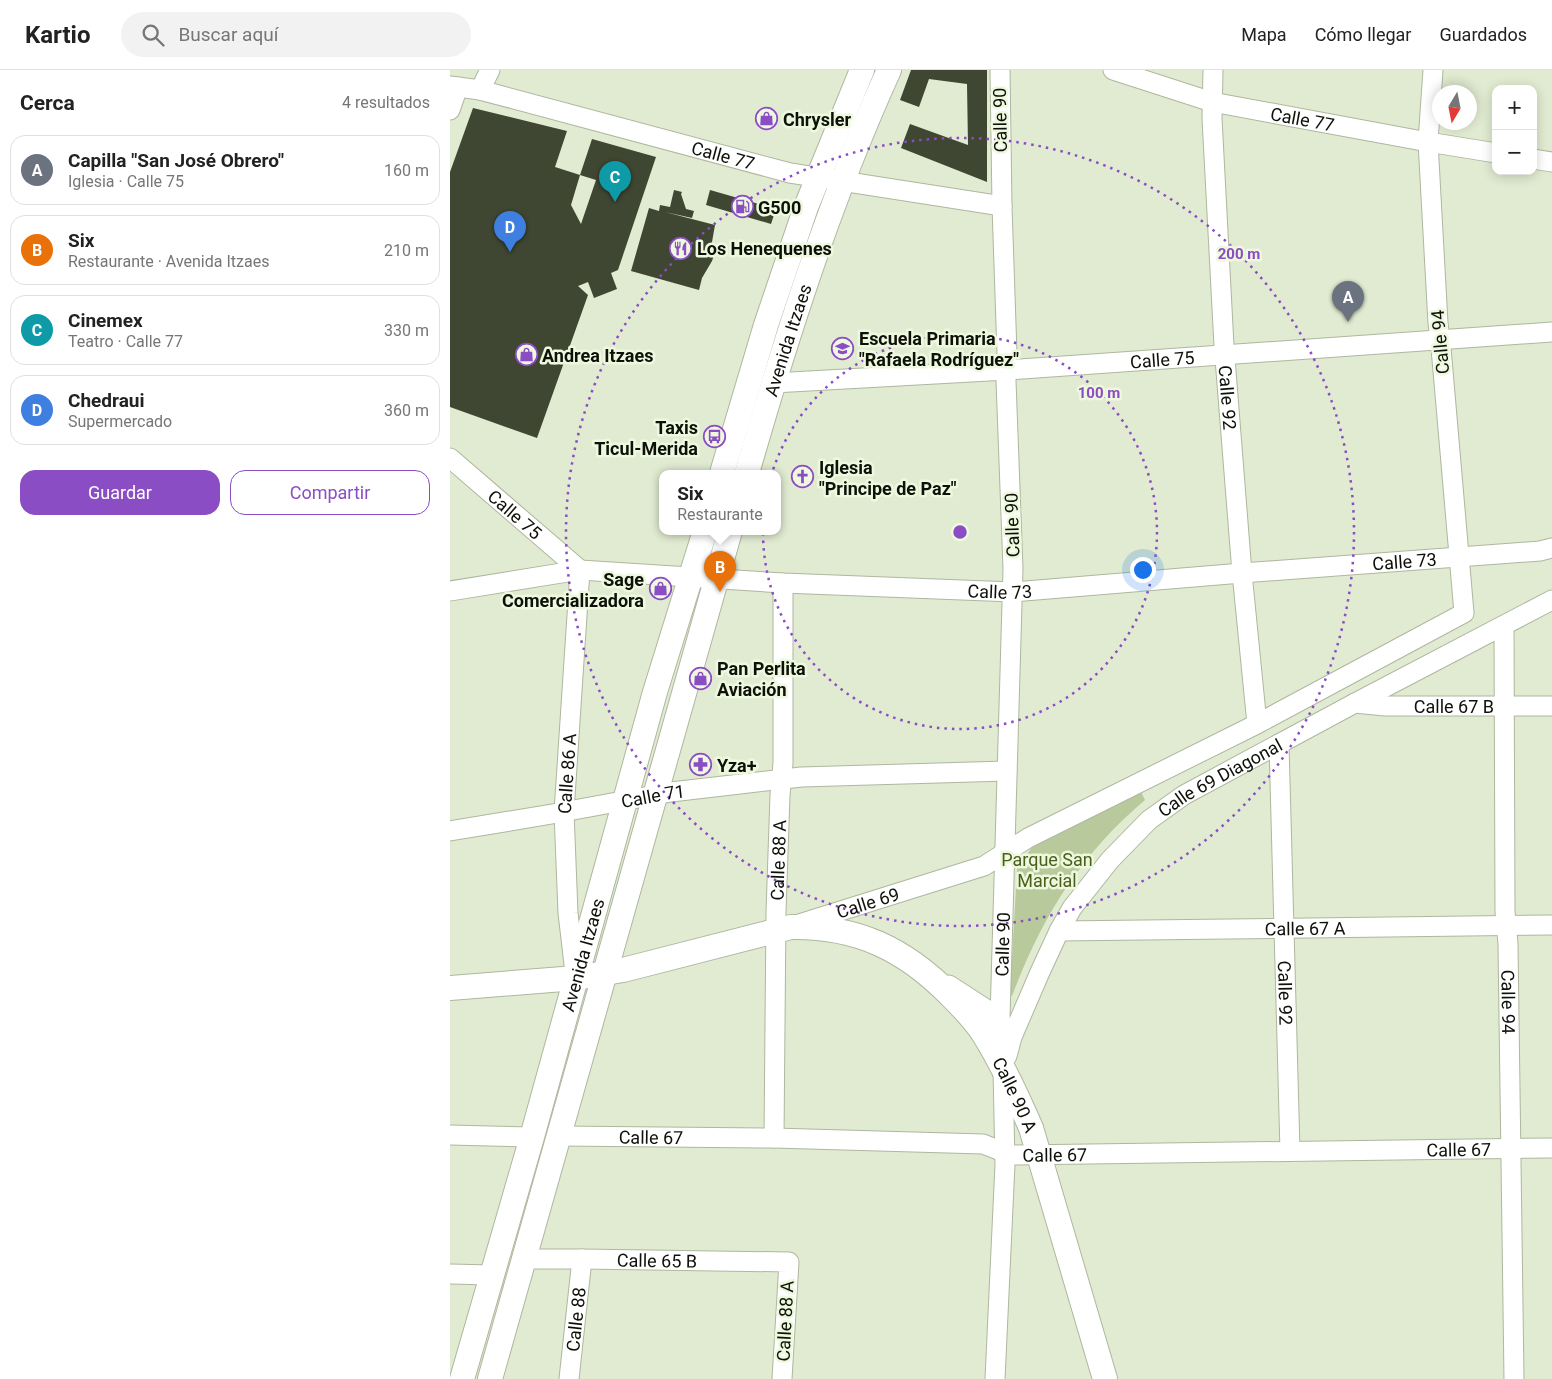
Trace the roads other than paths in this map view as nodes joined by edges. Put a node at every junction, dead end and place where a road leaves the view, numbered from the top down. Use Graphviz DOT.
graph roads {
  1 [pos="490,70"];
  2 [pos="862,70"];
  3 [pos="889,70"];
  4 [pos="1000,70"];
  5 [pos="1113,70"];
  6 [pos="1213,70"];
  7 [pos="1432,70"];
  8 [pos="454,87"];
  9 [pos="480,90"];
  10 [pos="1212,102"];
  11 [pos="450,110"];
  12 [pos="1428,142"];
  13 [pos="1492,152"];
  14 [pos="1537,160"];
  15 [pos="1552,162"];
  16 [pos="818,178"];
  17 [pos="843,181"];
  18 [pos="1002,206"];
  19 [pos="1552,332"];
  20 [pos="1440,340"];
  21 [pos="1225,355"];
  22 [pos="1007,370"];
  23 [pos="773,383"];
  24 [pos="450,458"];
  25 [pos="723,470"];
  26 [pos="748,470"];
  27 [pos="704,535"];
  28 [pos="729,535"];
  29 [pos="1552,548"];
  30 [pos="1460,557"];
  31 [pos="580,570"];
  32 [pos="1242,573"];
  33 [pos="692,577"];
  34 [pos="716,578"];
  35 [pos="783,582"];
  36 [pos="450,592"];
  37 [pos="1012,592"];
  38 [pos="1552,600"];
  39 [pos="1464,613"];
  40 [pos="1504,626"];
  41 [pos="1355,703"];
  42 [pos="1552,706"];
  43 [pos="1504,707"];
  44 [pos="1257,724"];
  45 [pos="1279,744"];
  46 [pos="1007,771"];
  47 [pos="781,780"];
  48 [pos="655,794"];
  49 [pos="626,799"];
  50 [pos="564,812"];
  51 [pos="450,831"];
  52 [pos="1005,852"];
  53 [pos="1552,925"];
  54 [pos="1506,926"];
  55 [pos="784,928"];
  56 [pos="1284,928"];
  57 [pos="1059,931"];
  58 [pos="910,960"];
  59 [pos="605,973"];
  60 [pos="576,978"];
  61 [pos="450,988"];
  62 [pos="1000,1018"];
  63 [pos="1003,1070"];
  64 [pos="450,1135"];
  65 [pos="559,1136"];
  66 [pos="532,1137"];
  67 [pos="774,1138"];
  68 [pos="1511,1148"];
  69 [pos="1552,1148"];
  70 [pos="1290,1151"];
  71 [pos="1038,1155"];
  72 [pos="1007,1157"];
  73 [pos="525,1259"];
  74 [pos="582,1259"];
  75 [pos="789,1262"];
  76 [pos="450,1274"];
  77 [pos="492,1275"];
  78 [pos="462,1379"];
  79 [pos="490,1379"];
  80 [pos="569,1379"];
  81 [pos="782,1379"];
  82 [pos="995,1379"];
  83 [pos="1105,1379"];
  84 [pos="1514,1379"];
  1 -- 9 [label="street"];
  2 -- 16 [label="main road, Avenida Itzaes"];
  3 -- 17 [label="main road, Avenida Itzaes"];
  4 -- 18 [label="street, Calle 90"];
  5 -- 10 [label="street, Calle 77"];
  6 -- 10 [label="street, Calle 92"];
  7 -- 12 [label="street, Calle 94"];
  8 -- 9 [label="street, Calle 77"];
  8 -- 11 [label="street"];
  9 -- 16 [label="street, Calle 77"];
  10 -- 12 [label="street, Calle 77"];
  10 -- 21 [label="street, Calle 92"];
  12 -- 13 [label="street, Calle 77"];
  12 -- 20 [label="street, Calle 94"];
  14 -- 15 [label="street"];
  16 -- 17 [label="street, Calle 77"];
  16 -- 25 [label="main road, Avenida Itzaes"];
  17 -- 18 [label="street, Calle 77"];
  17 -- 23 [label="main road, Avenida Itzaes"];
  18 -- 22 [label="street, Calle 90"];
  19 -- 20 [label="street, Calle 75"];
  20 -- 21 [label="street, Calle 75"];
  20 -- 30 [label="street, Calle 94"];
  21 -- 22 [label="street, Calle 75"];
  21 -- 32 [label="street, Calle 92"];
  22 -- 23 [label="street, Calle 75"];
  22 -- 37 [label="street, Calle 90"];
  23 -- 26 [label="main road, Avenida Itzaes"];
  24 -- 31 [label="street, Calle 75"];
  27 -- 33 [label="main road, Avenida Itzaes"];
  28 -- 34 [label="main road, Avenida Itzaes"];
  29 -- 30 [label="street, Calle 73"];
  30 -- 32 [label="street, Calle 73"];
  30 -- 39 [label="street, Calle 94"];
  31 -- 33 [label="street, Calle 73"];
  31 -- 36 [label="street, Calle 73"];
  31 -- 50 [label="street, Calle 86 A"];
  32 -- 37 [label="street, Calle 73"];
  32 -- 44 [label="street, Calle 92"];
  33 -- 34 [label="street, Calle 73"];
  33 -- 49 [label="main road, Avenida Itzaes"];
  34 -- 35 [label="street, Calle 73"];
  34 -- 48 [label="main road, Avenida Itzaes"];
  35 -- 37 [label="street, Calle 73"];
  35 -- 47 [label="street, Calle 88 A"];
  37 -- 46 [label="street, Calle 90"];
  38 -- 40 [label="street, Calle 69 Diagonal"];
  39 -- 44 [label="street, Calle 69"];
  40 -- 41 [label="street, Calle 69 Diagonal"];
  40 -- 43 [label="street, Calle 94"];
  41 -- 43 [label="street, Calle 67 B"];
  41 -- 45 [label="street, Calle 69 Diagonal"];
  42 -- 43 [label="street, Calle 67 B"];
  43 -- 54 [label="street, Calle 94"];
  44 -- 52 [label="street, Calle 69"];
  45 -- 56 [label="street, Calle 92"];
  45 -- 57 [label="street, Calle 69 Diagonal"];
  46 -- 47 [label="street, Calle 71"];
  46 -- 52 [label="street, Calle 90"];
  47 -- 48 [label="street, Calle 71"];
  47 -- 55 [label="street, Calle 88 A"];
  48 -- 49 [label="street, Calle 71"];
  48 -- 59 [label="main road, Avenida Itzaes"];
  49 -- 50 [label="street, Calle 71"];
  49 -- 60 [label="main road, Avenida Itzaes"];
  50 -- 51 [label="street, Calle 71"];
  50 -- 60 [label="street, Calle 86 A"];
  52 -- 55 [label="street, Calle 69"];
  52 -- 62 [label="street, Calle 90"];
  53 -- 54 [label="street, Calle 67 A"];
  54 -- 56 [label="street, Calle 67 A"];
  54 -- 68 [label="street, Calle 94"];
  55 -- 58 [label="main road, Calle 90 A"];
  55 -- 59 [label="main road, Calle 69"];
  55 -- 67 [label="street, Calle 88 A"];
  56 -- 57 [label="street, Calle 67 A"];
  56 -- 70 [label="street, Calle 92"];
  57 -- 63 [label="street, Calle 69 Diagonal"];
  58 -- 62 [label="street"];
  58 -- 63 [label="main road, Calle 90 A"];
  59 -- 60 [label="main road, Calle 69"];
  59 -- 65 [label="main road, Avenida Itzaes"];
  60 -- 61 [label="main road, Calle 69"];
  60 -- 66 [label="main road, Avenida Itzaes"];
  62 -- 63 [label="street, Calle 90"];
  63 -- 71 [label="main road, Calle 90 A"];
  63 -- 72 [label="street"];
  64 -- 66 [label="street"];
  65 -- 67 [label="street, Calle 67"];
  65 -- 73 [label="main road, Avenida Itzaes"];
  66 -- 77 [label="main road, Avenida Itzaes"];
  67 -- 72 [label="street, Calle 67"];
  68 -- 69 [label="street, Calle 67"];
  68 -- 70 [label="street, Calle 67"];
  68 -- 84 [label="street, Calle 94"];
  70 -- 71 [label="street, Calle 67"];
  71 -- 72 [label="street, Calle 67"];
  71 -- 83 [label="main road, Calle 90 A"];
  72 -- 82 [label="street"];
  73 -- 74 [label="street, Calle 65 B"];
  73 -- 79 [label="main road, Avenida Itzaes"];
  74 -- 75 [label="street, Calle 65 B"];
  74 -- 80 [label="street, Calle 88"];
  75 -- 81 [label="street, Calle 88 A"];
  76 -- 77 [label="street"];
  77 -- 78 [label="main road, Avenida Itzaes"];
}
